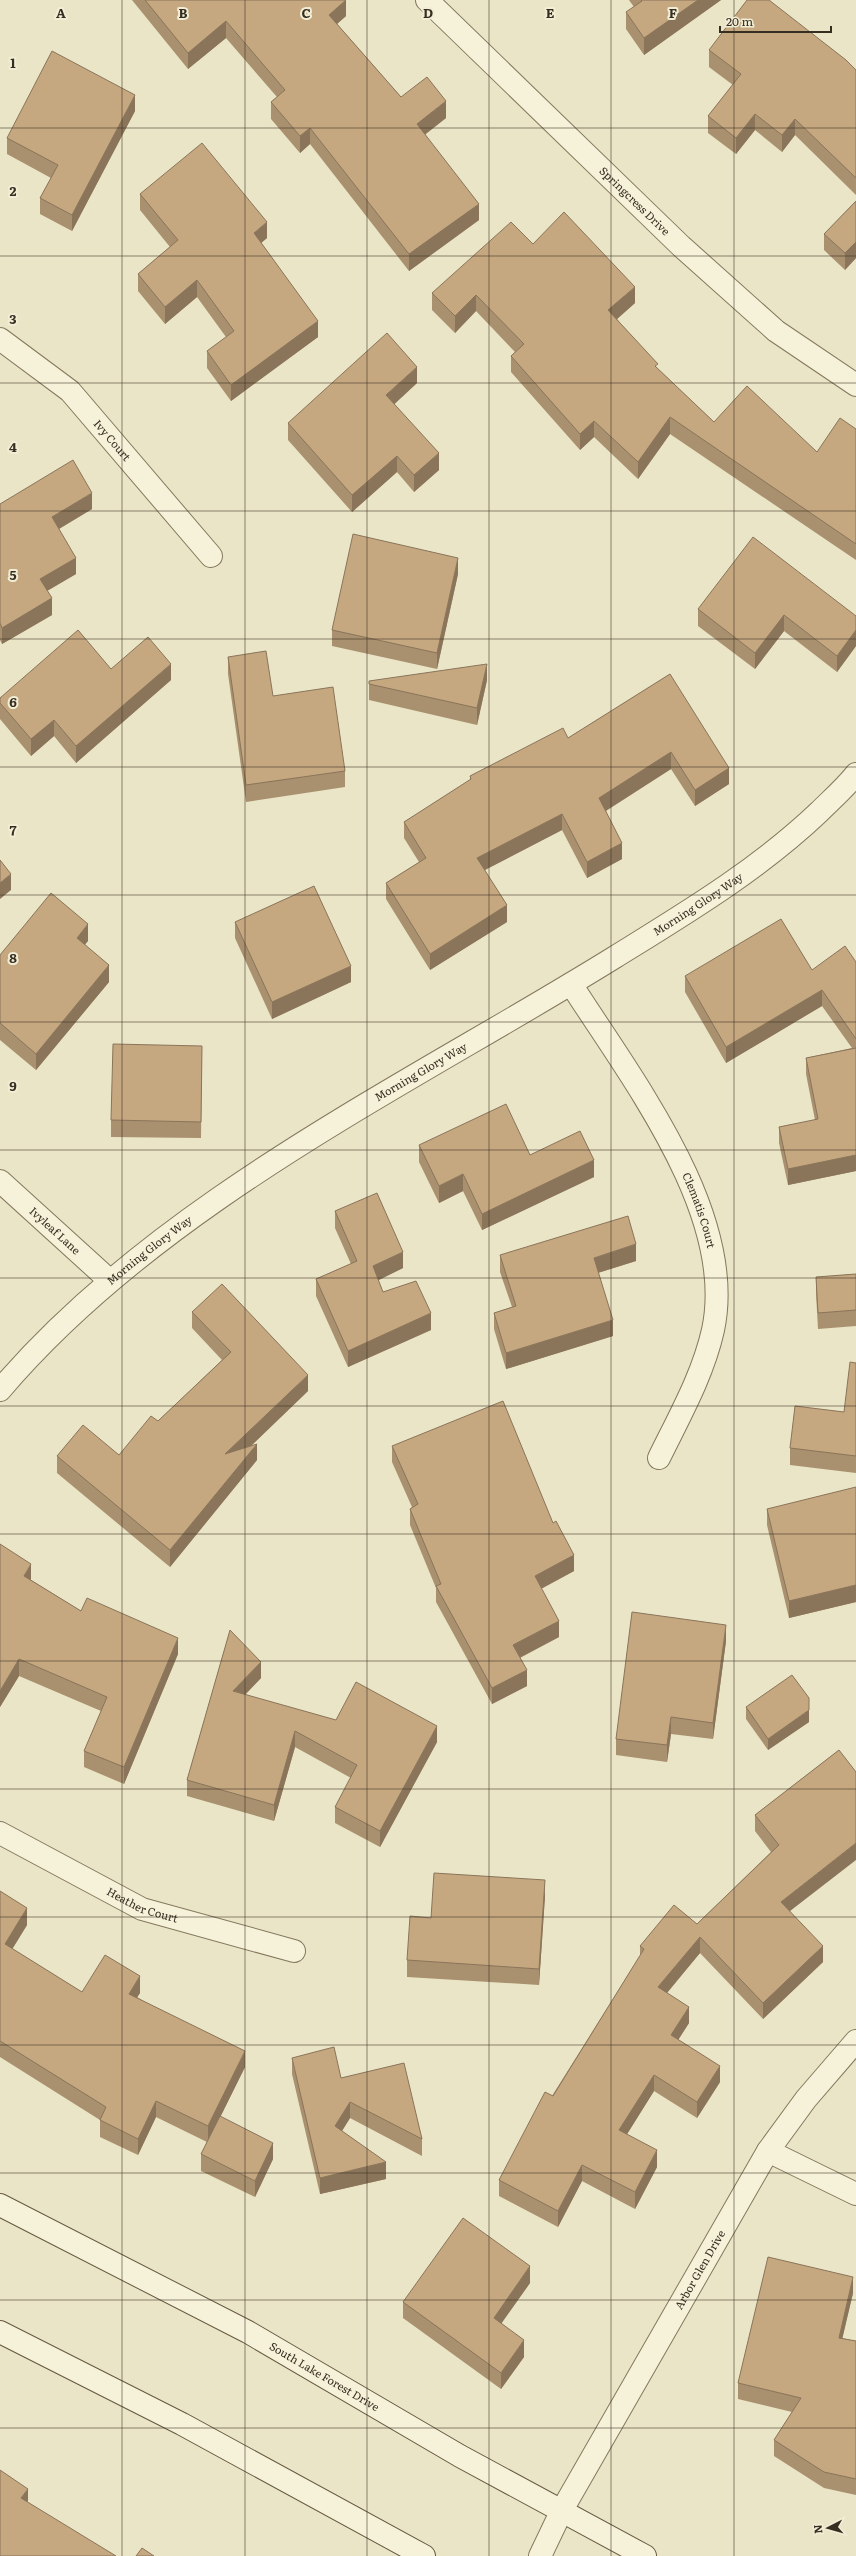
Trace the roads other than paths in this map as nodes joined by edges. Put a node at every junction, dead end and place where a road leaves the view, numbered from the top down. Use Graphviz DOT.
graph roads {
  1 [pos="428,0"];
  2 [pos="0,339"];
  3 [pos="856,385"];
  4 [pos="211,556"];
  5 [pos="856,774"];
  6 [pos="571,984"];
  7 [pos="0,1181"];
  8 [pos="109,1280"];
  9 [pos="0,1390"];
  10 [pos="659,1458"];
  11 [pos="0,1834"];
  12 [pos="294,1951"];
  13 [pos="856,2041"];
  14 [pos="768,2151"];
  15 [pos="856,2194"];
  16 [pos="0,2205"];
  17 [pos="0,2332"];
  18 [pos="562,2510"];
  19 [pos="424,2556"];
  20 [pos="540,2556"];
  21 [pos="645,2556"];
  1 -- 3 [label="street, Springcress Drive"];
  2 -- 4 [label="street, Ivy Court"];
  5 -- 6 [label="street, Morning Glory Way"];
  6 -- 8 [label="street, Morning Glory Way"];
  6 -- 10 [label="street, Clematis Court"];
  7 -- 8 [label="street, Ivyleaf Lane"];
  8 -- 9 [label="street, Morning Glory Way"];
  11 -- 12 [label="street, Heather Court"];
  13 -- 14 [label="street, Arbor Glen Drive"];
  14 -- 15 [label="street"];
  14 -- 18 [label="street, Arbor Glen Drive"];
  16 -- 18 [label="street, South Lake Forest Drive"];
  17 -- 19 [label="street"];
  18 -- 20 [label="street, Arbor Glen Drive"];
  18 -- 21 [label="street, South Lake Forest Drive"];
}
